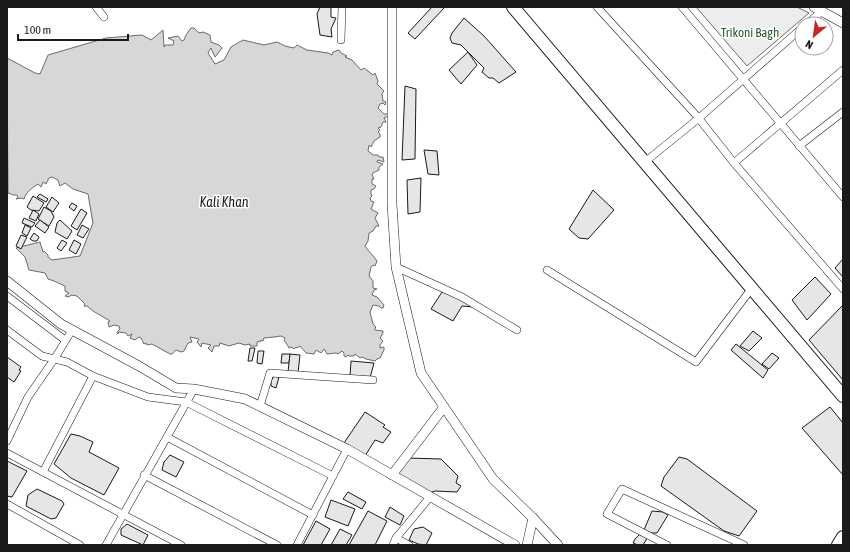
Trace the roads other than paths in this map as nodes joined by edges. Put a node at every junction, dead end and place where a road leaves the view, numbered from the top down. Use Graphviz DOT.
graph roads {
  1 [pos="96,7"];
  2 [pos="342,7"];
  3 [pos="392,7"];
  4 [pos="513,7"];
  5 [pos="597,7"];
  6 [pos="682,7"];
  7 [pos="818,9"];
  8 [pos="104,17"];
  9 [pos="843,23"];
  10 [pos="794,35"];
  11 [pos="341,40"];
  12 [pos="843,70"];
  13 [pos="743,79"];
  14 [pos="843,112"];
  15 [pos="699,118"];
  16 [pos="781,123"];
  17 [pos="799,146"];
  18 [pos="644,162"];
  19 [pos="734,163"];
  20 [pos="843,198"];
  21 [pos="396,267"];
  22 [pos="547,270"];
  23 [pos="7,281"];
  24 [pos="752,288"];
  25 [pos="843,289"];
  26 [pos="7,296"];
  27 [pos="7,330"];
  28 [pos="72,330"];
  29 [pos="517,330"];
  30 [pos="65,340"];
  31 [pos="55,358"];
  32 [pos="93,376"];
  33 [pos="373,380"];
  34 [pos="194,389"];
  35 [pos="843,396"];
  36 [pos="186,402"];
  37 [pos="260,406"];
  38 [pos="444,407"];
  39 [pos="167,436"];
  40 [pos="7,441"];
  41 [pos="347,449"];
  42 [pos="7,452"];
  43 [pos="43,472"];
  44 [pos="144,475"];
  45 [pos="392,475"];
  46 [pos="333,476"];
  47 [pos="430,497"];
  48 [pos="7,504"];
  49 [pos="123,514"];
  50 [pos="313,515"];
  51 [pos="533,518"];
  52 [pos="843,537"];
  53 [pos="395,542"];
  54 [pos="80,545"];
  55 [pos="106,545"];
  56 [pos="181,545"];
  57 [pos="277,545"];
  58 [pos="297,545"];
  59 [pos="409,545"];
  60 [pos="515,545"];
  61 [pos="527,545"];
  62 [pos="558,545"];
  63 [pos="668,545"];
  64 [pos="744,545"];
  65 [pos="838,545"];
  1 -- 8 [label="street"];
  2 -- 11 [label="street"];
  3 -- 21 [label="main road"];
  4 -- 18 [label="highway"];
  5 -- 15 [label="street"];
  6 -- 13 [label="street"];
  7 -- 9 [label="main road"];
  10 -- 13 [label="street"];
  12 -- 16 [label="street"];
  13 -- 15 [label="street"];
  13 -- 16 [label="street"];
  14 -- 17 [label="street"];
  15 -- 18 [label="street"];
  15 -- 19 [label="street"];
  16 -- 17 [label="street"];
  16 -- 19 [label="street"];
  17 -- 20 [label="street"];
  18 -- 24 [label="highway"];
  19 -- 25 [label="street"];
  21 -- 29 [label="street"];
  21 -- 38 [label="main road"];
  22 -- 24 [label="street"];
  23 -- 28 [label="main road"];
  24 -- 35 [label="highway"];
  26 -- 30 [label="street"];
  27 -- 31 [label="street"];
  28 -- 30 [label="street"];
  28 -- 34 [label="main road"];
  30 -- 31 [label="street"];
  31 -- 32 [label="street"];
  31 -- 40 [label="street"];
  32 -- 36 [label="street"];
  32 -- 43 [label="street"];
  33 -- 37 [label="street"];
  34 -- 36 [label="street"];
  34 -- 37 [label="main road"];
  36 -- 39 [label="street"];
  36 -- 46 [label="street"];
  37 -- 41 [label="main road"];
  38 -- 45 [label="main road"];
  38 -- 51 [label="main road"];
  39 -- 44 [label="street"];
  39 -- 50 [label="street"];
  41 -- 45 [label="main road"];
  41 -- 46 [label="street"];
  42 -- 43 [label="street"];
  43 -- 49 [label="street"];
  44 -- 49 [label="street"];
  44 -- 57 [label="street"];
  45 -- 47 [label="main road"];
  46 -- 50 [label="street"];
  47 -- 53 [label="street"];
  47 -- 60 [label="main road"];
  48 -- 54 [label="street"];
  49 -- 55 [label="street"];
  49 -- 56 [label="street"];
  50 -- 58 [label="street"];
  51 -- 61 [label="main road"];
  51 -- 62 [label="main road"];
  52 -- 65 [label="highway"];
  53 -- 59 [label="street"];
  63 -- 64 [label="street"];
}
